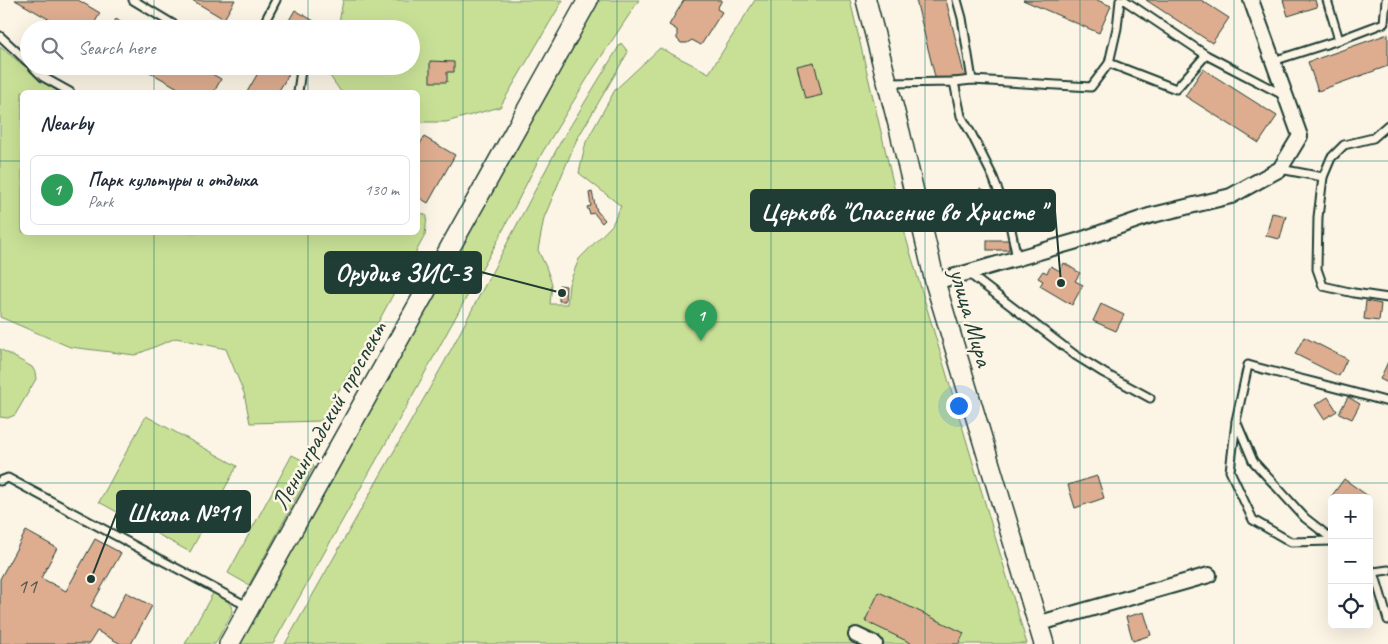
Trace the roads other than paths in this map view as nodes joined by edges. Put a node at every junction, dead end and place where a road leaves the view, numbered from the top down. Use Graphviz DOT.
graph roads {
  1 [pos="133,0"];
  2 [pos="276,0"];
  3 [pos="588,0"];
  4 [pos="866,0"];
  5 [pos="957,0"];
  6 [pos="1122,0"];
  7 [pos="1252,0"];
  8 [pos="1327,0"];
  9 [pos="1386,0"];
  10 [pos="166,20"];
  11 [pos="265,20"];
  12 [pos="0,36"];
  13 [pos="1339,40"];
  14 [pos="1206,54"];
  15 [pos="20,55"];
  16 [pos="1273,62"];
  17 [pos="1109,63"];
  18 [pos="41,75"];
  19 [pos="300,75"];
  20 [pos="972,80"];
  21 [pos="954,82"];
  22 [pos="888,83"];
  23 [pos="66,90"];
  24 [pos="298,90"];
  25 [pos="1285,96"];
  26 [pos="1388,125"];
  27 [pos="1280,169"];
  28 [pos="1323,178"];
  29 [pos="1017,258"];
  30 [pos="968,272"];
  31 [pos="935,282"];
  32 [pos="1388,298"];
  33 [pos="1150,398"];
  34 [pos="1388,402"];
  35 [pos="1236,421"];
  36 [pos="0,481"];
  37 [pos="1331,539"];
  38 [pos="1328,540"];
  39 [pos="1373,570"];
  40 [pos="1388,570"];
  41 [pos="1210,575"];
  42 [pos="1373,576"];
  43 [pos="249,608"];
  44 [pos="1388,620"];
  45 [pos="1038,624"];
  46 [pos="856,635"];
  47 [pos="229,644"];
  48 [pos="875,644"];
  49 [pos="1044,644"];
  1 -- 10 [label="lane"];
  2 -- 11 [label="lane"];
  3 -- 43 [label="street, Ленинградский проспект"];
  4 -- 22 [label="street, улица Мира"];
  5 -- 20 [label="lane"];
  6 -- 14 [label="lane"];
  6 -- 17 [label="lane"];
  7 -- 16 [label="street"];
  8 -- 13 [label="lane"];
  9 -- 13 [label="lane"];
  12 -- 15 [label="lane"];
  13 -- 16 [label="lane"];
  14 -- 17 [label="lane"];
  14 -- 25 [label="lane"];
  16 -- 25 [label="street"];
  17 -- 20 [label="lane"];
  18 -- 23 [label="lane"];
  19 -- 24 [label="lane"];
  20 -- 21 [label="lane"];
  21 -- 22 [label="lane"];
  21 -- 29 [label="lane"];
  22 -- 31 [label="street, улица Мира"];
  25 -- 27 [label="street"];
  26 -- 28 [label="lane"];
  27 -- 28 [label="lane"];
  27 -- 29 [label="street"];
  28 -- 32 [label="lane"];
  29 -- 30 [label="street"];
  30 -- 31 [label="street"];
  30 -- 33 [label="lane"];
  31 -- 45 [label="street, улица Мира"];
  34 -- 35 [label="lane"];
  35 -- 37 [label="lane"];
  35 -- 38 [label="lane"];
  36 -- 43 [label="lane"];
  39 -- 40 [label="lane"];
  41 -- 45 [label="street"];
  42 -- 44 [label="lane"];
  43 -- 47 [label="street, Ленинградский проспект"];
  45 -- 49 [label="street, улица Мира"];
  46 -- 48 [label="street"];
}
